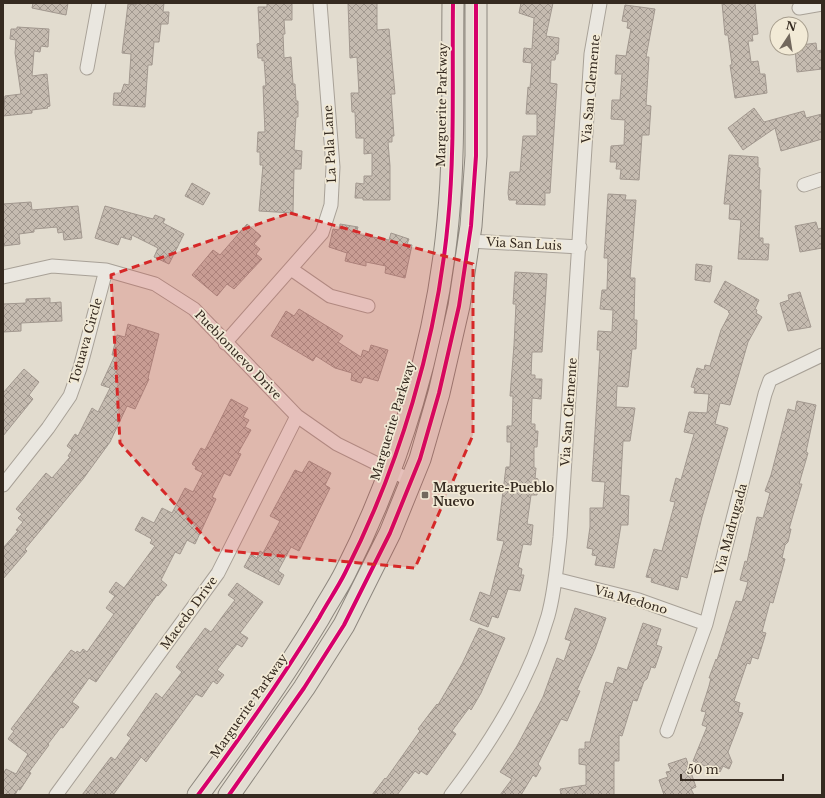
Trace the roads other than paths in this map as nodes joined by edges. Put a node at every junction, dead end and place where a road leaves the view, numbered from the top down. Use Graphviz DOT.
graph roads {
  1 [pos="99,3"];
  2 [pos="320,3"];
  3 [pos="453,3"];
  4 [pos="476,3"];
  5 [pos="600,3"];
  6 [pos="822,4"];
  7 [pos="799,8"];
  8 [pos="87,68"];
  9 [pos="822,179"];
  10 [pos="804,185"];
  11 [pos="445,240"];
  12 [pos="469,241"];
  13 [pos="580,247"];
  14 [pos="291,269"];
  15 [pos="106,270"];
  16 [pos="3,277"];
  17 [pos="368,306"];
  18 [pos="225,343"];
  19 [pos="822,355"];
  20 [pos="297,416"];
  21 [pos="389,471"];
  22 [pos="412,481"];
  23 [pos="3,485"];
  24 [pos="555,579"];
  25 [pos="706,624"];
  26 [pos="667,731"];
  27 [pos="56,795"];
  28 [pos="198,795"];
  29 [pos="229,795"];
  30 [pos="451,795"];
  1 -- 8 [label="street"];
  2 -- 14 [label="street, La Pala Lane"];
  3 -- 11 [label="main road, Marguerite Parkway"];
  4 -- 12 [label="main road"];
  5 -- 13 [label="street, Via San Clemente"];
  6 -- 7 [label="street"];
  9 -- 10 [label="street"];
  11 -- 12 [label="main road"];
  11 -- 21 [label="main road, Marguerite Parkway"];
  12 -- 13 [label="street, Via San Luis"];
  12 -- 22 [label="main road"];
  13 -- 24 [label="street, Via San Clemente"];
  14 -- 17 [label="street"];
  14 -- 18 [label="street, La Pala Lane"];
  15 -- 16 [label="street, Pueblonuevo Drive"];
  15 -- 18 [label="street, Pueblonuevo Drive"];
  15 -- 23 [label="street, Totuava Circle"];
  18 -- 20 [label="street, Pueblonuevo Drive"];
  19 -- 25 [label="street, Via Madrugada"];
  20 -- 21 [label="street, Pueblonuevo Drive"];
  20 -- 27 [label="street, Macedo Drive"];
  21 -- 22 [label="street, Pueblonuevo Drive"];
  21 -- 28 [label="main road, Marguerite Parkway"];
  22 -- 29 [label="main road"];
  24 -- 25 [label="street, Via Medono"];
  24 -- 30 [label="street, Via San Clemente"];
  25 -- 26 [label="street, Via Madrugada"];
}
